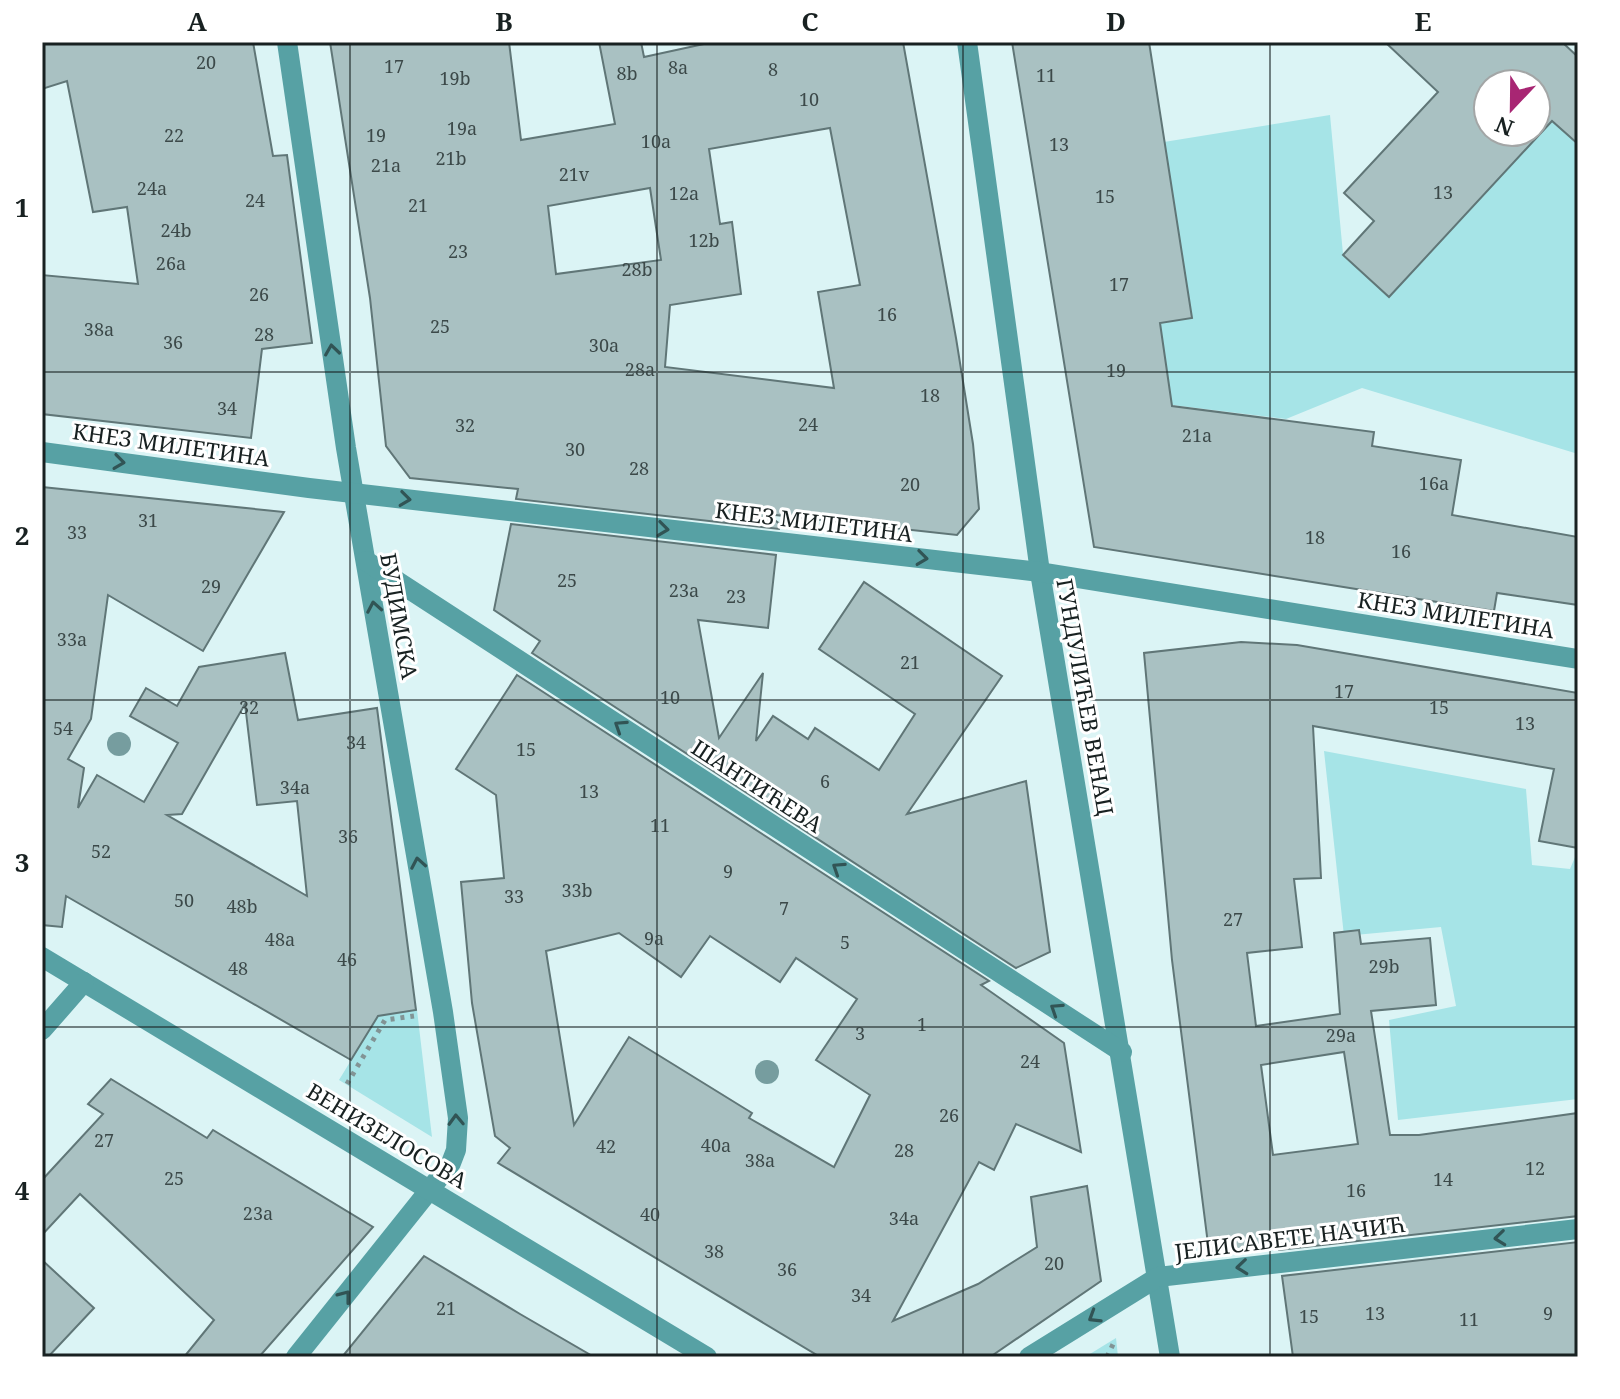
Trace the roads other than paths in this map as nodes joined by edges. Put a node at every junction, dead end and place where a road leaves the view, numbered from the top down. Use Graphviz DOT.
graph roads {
  1 [pos="287,42"];
  2 [pos="967,42"];
  3 [pos="42,452"];
  4 [pos="354,493"];
  5 [pos="366,561"];
  6 [pos="1040,572"];
  7 [pos="1578,659"];
  8 [pos="42,957"];
  9 [pos="84,982"];
  10 [pos="42,1030"];
  11 [pos="1122,1052"];
  12 [pos="430,1190"];
  13 [pos="1578,1229"];
  14 [pos="1158,1277"];
  15 [pos="296,1357"];
  16 [pos="707,1357"];
  17 [pos="1029,1357"];
  18 [pos="1170,1357"];
  4 -- 1 [label="street, БУДИМСКА, one-way"];
  2 -- 6 [label="street, ГУНДУЛИЋЕВ ВЕНАЦ"];
  3 -- 4 [label="street, КНЕЗ МИЛЕТИНА, one-way"];
  4 -- 5 [label="street, БУДИМСКА"];
  4 -- 6 [label="street, КНЕЗ МИЛЕТИНА, one-way"];
  11 -- 5 [label="street, ШАНТИЋЕВА, one-way"];
  12 -- 5 [label="street, БУДИМСКА, one-way"];
  6 -- 7 [label="street, КНЕЗ МИЛЕТИНА"];
  6 -- 11 [label="street, ГУНДУЛИЋЕВ ВЕНАЦ"];
  8 -- 9 [label="street, ВЕНИЗЕЛОСОВА"];
  9 -- 10 [label="street"];
  9 -- 12 [label="street, ВЕНИЗЕЛОСОВА"];
  11 -- 14 [label="street, ГУНДУЛИЋЕВ ВЕНАЦ"];
  15 -- 12 [label="street, БУДИМСКА, one-way"];
  12 -- 16 [label="street, ВЕНИЗЕЛОСОВА"];
  13 -- 14 [label="street, ЈЕЛИСАВЕТЕ НАЧИЋ, one-way"];
  14 -- 17 [label="street, ЈЕЛИСАВЕТЕ НАЧИЋ, one-way"];
  14 -- 18 [label="street, ГУНДУЛИЋЕВ ВЕНАЦ"];
}
